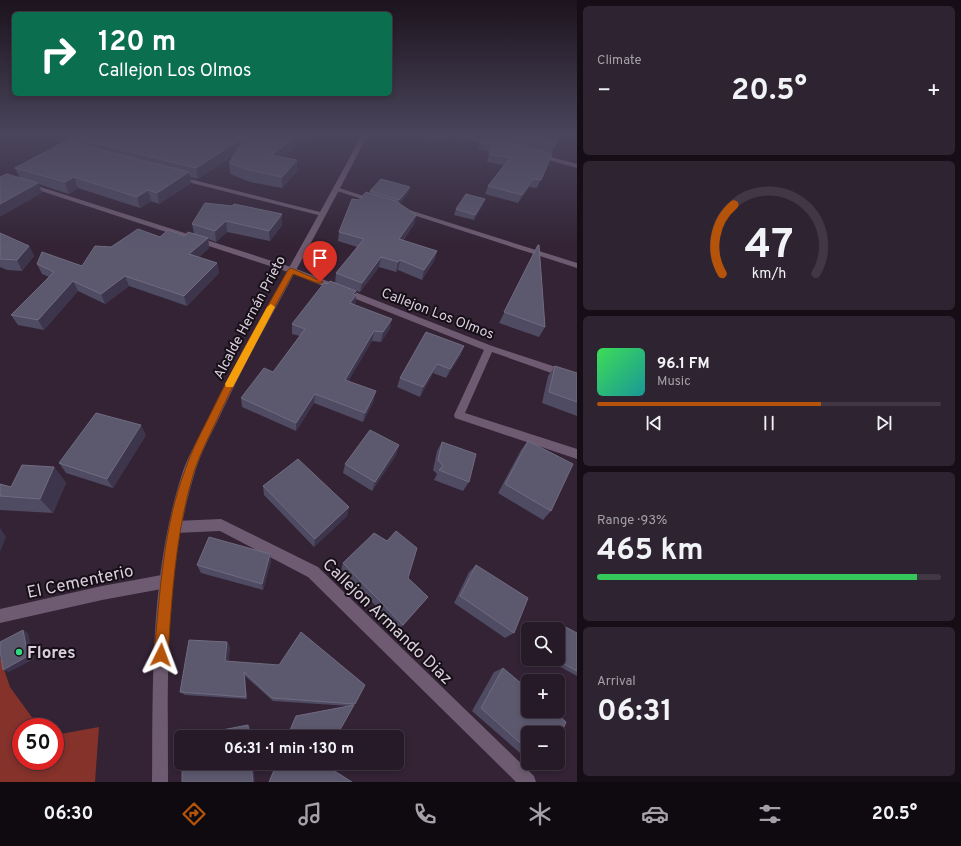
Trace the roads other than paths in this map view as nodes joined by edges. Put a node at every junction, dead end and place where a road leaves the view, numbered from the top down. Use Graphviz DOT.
graph roads {
  1 [pos="345,172"];
  2 [pos="171,176"];
  3 [pos="20,182"];
  4 [pos="336,189"];
  5 [pos="381,203"];
  6 [pos="396,208"];
  7 [pos="322,214"];
  8 [pos="577,266"];
  9 [pos="291,270"];
  10 [pos="489,348"];
  11 [pos="577,378"];
  12 [pos="577,454"];
  13 [pos="175,527"];
  14 [pos="167,581"];
  15 [pos="0,616"];
  16 [pos="160,782"];
  17 [pos="528,782"];
  1 -- 4 [label="street, Alcalde Hernán Prieto"];
  2 -- 7 [label="street"];
  3 -- 9 [label="street, Callejon Los Olmos"];
  4 -- 5 [label="street"];
  4 -- 7 [label="street, Alcalde Hernán Prieto"];
  6 -- 8 [label="street"];
  7 -- 9 [label="street, Alcalde Hernán Prieto"];
  9 -- 10 [label="street, Callejon Los Olmos"];
  9 -- 13 [label="street, Alcalde Hernán Prieto"];
  10 -- 11 [label="street, Callejon Los Olmos"];
  10 -- 12 [label="street"];
  13 -- 14 [label="street, Alcalde Hernán Prieto"];
  13 -- 17 [label="street, Callejon Armando Diaz"];
  14 -- 15 [label="street, El Cementerio"];
  14 -- 16 [label="street, Alcalde Hernán Prieto"];
}
